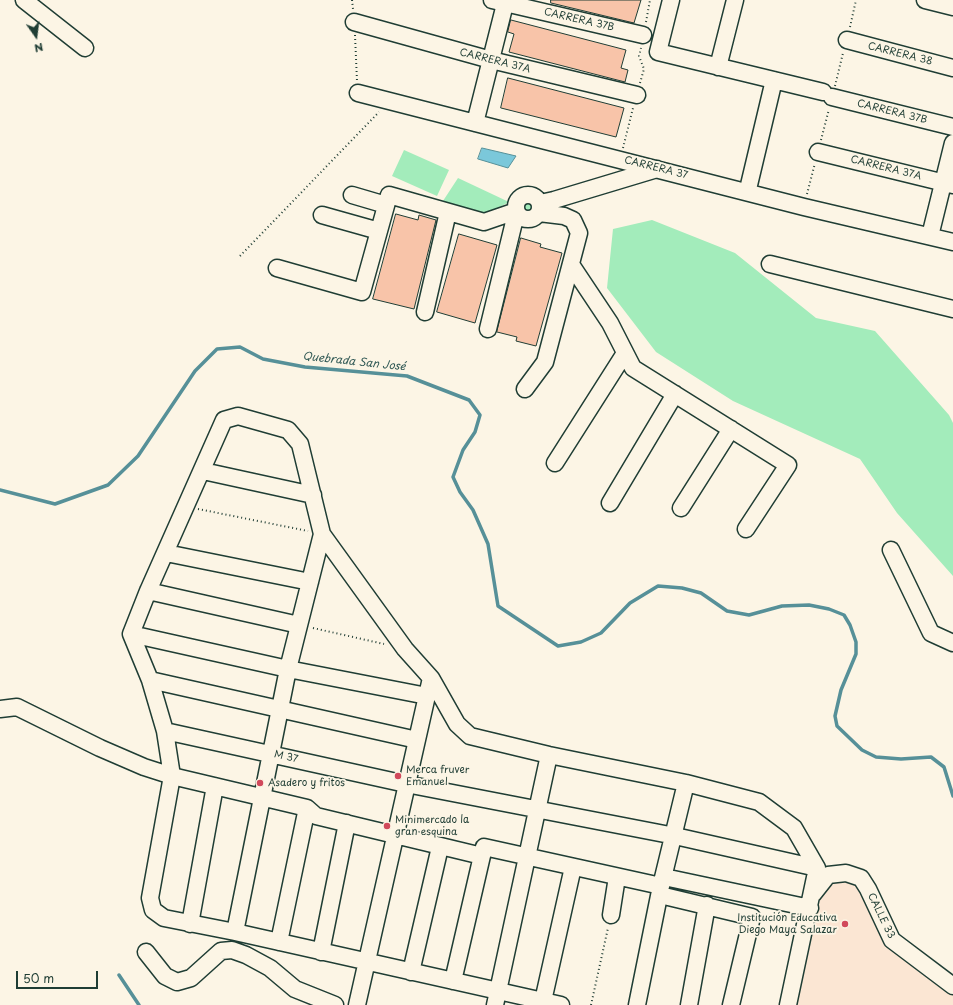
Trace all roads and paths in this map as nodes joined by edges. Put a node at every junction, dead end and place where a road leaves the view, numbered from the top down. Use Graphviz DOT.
graph roads {
  1 [pos="24,0"];
  2 [pos="352,0"];
  3 [pos="650,0"];
  4 [pos="671,0"];
  5 [pos="735,0"];
  6 [pos="924,0"];
  7 [pos="501,1"];
  8 [pos="953,7"];
  9 [pos="354,22"];
  10 [pos="643,35"];
  11 [pos="847,40"];
  12 [pos="85,48"];
  13 [pos="491,60"];
  14 [pos="718,66"];
  15 [pos="953,68"];
  16 [pos="774,80"];
  17 [pos="358,93"];
  18 [pos="636,95"];
  19 [pos="390,101"];
  20 [pos="475,123"];
  21 [pos="953,127"];
  22 [pos="953,143"];
  23 [pos="818,152"];
  24 [pos="621,159"];
  25 [pos="658,168"];
  26 [pos="948,184"];
  27 [pos="749,185"];
  28 [pos="352,195"];
  29 [pos="386,205"];
  30 [pos="539,208"];
  31 [pos="448,212"];
  32 [pos="517,213"];
  33 [pos="322,215"];
  34 [pos="379,231"];
  35 [pos="930,236"];
  36 [pos="953,242"];
  37 [pos="240,256"];
  38 [pos="770,264"];
  39 [pos="572,266"];
  40 [pos="276,268"];
  41 [pos="953,309"];
  42 [pos="425,312"];
  43 [pos="488,328"];
  44 [pos="625,353"];
  45 [pos="525,389"];
  46 [pos="675,394"];
  47 [pos="730,428"];
  48 [pos="555,463"];
  49 [pos="203,471"];
  50 [pos="313,495"];
  51 [pos="610,503"];
  52 [pos="185,506"];
  53 [pos="681,508"];
  54 [pos="746,529"];
  55 [pos="322,534"];
  56 [pos="891,550"];
  57 [pos="166,552"];
  58 [pos="310,582"];
  59 [pos="148,591"];
  60 [pos="299,625"];
  61 [pos="131,634"];
  62 [pos="953,644"];
  63 [pos="405,649"];
  64 [pos="288,669"];
  65 [pos="431,678"];
  66 [pos="150,680"];
  67 [pos="427,696"];
  68 [pos="0,709"];
  69 [pos="280,709"];
  70 [pos="165,730"];
  71 [pos="417,740"];
  72 [pos="272,754"];
  73 [pos="549,756"];
  74 [pos="172,776"];
  75 [pos="686,783"];
  76 [pos="406,784"];
  77 [pos="215,786"];
  78 [pos="262,797"];
  79 [pos="307,808"];
  80 [pos="538,809"];
  81 [pos="347,824"];
  82 [pos="396,835"];
  83 [pos="675,836"];
  84 [pos="440,847"];
  85 [pos="482,856"];
  86 [pos="528,857"];
  87 [pos="573,867"];
  88 [pos="818,868"];
  89 [pos="617,877"];
  90 [pos="662,886"];
  91 [pos="811,902"];
  92 [pos="707,905"];
  93 [pos="611,915"];
  94 [pos="190,924"];
  95 [pos="235,932"];
  96 [pos="279,942"];
  97 [pos="146,952"];
  98 [pos="321,952"];
  99 [pos="366,962"];
  100 [pos="411,972"];
  101 [pos="452,981"];
  102 [pos="953,986"];
  103 [pos="496,998"];
  104 [pos="543,1001"];
  105 [pos="335,1005"];
  106 [pos="358,1005"];
  107 [pos="561,1005"];
  108 [pos="591,1005"];
  109 [pos="637,1005"];
  110 [pos="689,1005"];
  111 [pos="731,1005"];
  112 [pos="788,1005"];
  1 -- 12 [label="street"];
  2 -- 9 [label="path"];
  3 -- 10 [label="path"];
  4 -- 14 [label="street, CARRERA 37B"];
  5 -- 14 [label="street"];
  6 -- 8 [label="street"];
  7 -- 10 [label="street, CARRERA 37B"];
  7 -- 13 [label="street"];
  9 -- 13 [label="street, CARRERA 37A"];
  9 -- 17 [label="path"];
  10 -- 18 [label="path"];
  11 -- 15 [label="street, CARRERA 38"];
  13 -- 18 [label="street, CARRERA 37A"];
  13 -- 20 [label="street"];
  14 -- 16 [label="street, CARRERA 37B"];
  16 -- 21 [label="street, CARRERA 37B"];
  16 -- 27 [label="street"];
  17 -- 19 [label="street, CARRERA 37"];
  18 -- 24 [label="path"];
  19 -- 20 [label="street, CARRERA 37"];
  19 -- 37 [label="path"];
  20 -- 24 [label="street, CARRERA 37"];
  22 -- 26 [label="street"];
  23 -- 26 [label="street, CARRERA 37A"];
  24 -- 25 [label="street, CARRERA 37"];
  25 -- 30 [label="street"];
  25 -- 35 [label="street, CARRERA 37"];
  26 -- 35 [label="street"];
  28 -- 29 [label="street"];
  29 -- 31 [label="street"];
  29 -- 34 [label="street"];
  30 -- 32 [label="street"];
  30 -- 39 [label="street"];
  31 -- 32 [label="street"];
  31 -- 42 [label="street"];
  32 -- 43 [label="street"];
  33 -- 34 [label="street"];
  34 -- 40 [label="street"];
  35 -- 36 [label="street, CARRERA 37"];
  38 -- 41 [label="street"];
  39 -- 44 [label="street"];
  39 -- 45 [label="street"];
  44 -- 46 [label="street"];
  44 -- 48 [label="street"];
  46 -- 47 [label="street"];
  46 -- 51 [label="street"];
  47 -- 53 [label="street"];
  47 -- 54 [label="street"];
  49 -- 50 [label="street"];
  49 -- 50 [label="street"];
  49 -- 52 [label="street"];
  50 -- 55 [label="street"];
  52 -- 55 [label="path"];
  52 -- 57 [label="street"];
  55 -- 58 [label="street"];
  55 -- 63 [label="street"];
  56 -- 62 [label="street"];
  57 -- 58 [label="street"];
  57 -- 59 [label="street"];
  58 -- 60 [label="street"];
  59 -- 60 [label="street"];
  59 -- 61 [label="street"];
  60 -- 63 [label="path"];
  60 -- 64 [label="street"];
  61 -- 64 [label="street"];
  61 -- 66 [label="street"];
  63 -- 65 [label="street"];
  64 -- 67 [label="street"];
  64 -- 69 [label="street"];
  65 -- 67 [label="street"];
  65 -- 73 [label="street"];
  66 -- 69 [label="street"];
  66 -- 70 [label="street"];
  67 -- 71 [label="street"];
  68 -- 74 [label="street"];
  69 -- 71 [label="street"];
  69 -- 72 [label="street"];
  70 -- 72 [label="street, M 37"];
  70 -- 74 [label="street"];
  71 -- 76 [label="street"];
  72 -- 76 [label="street, M 37"];
  72 -- 78 [label="street"];
  73 -- 75 [label="street"];
  73 -- 80 [label="street"];
  74 -- 77 [label="street"];
  74 -- 94 [label="street"];
  75 -- 83 [label="street"];
  75 -- 88 [label="street"];
  76 -- 80 [label="street, M 37"];
  76 -- 82 [label="street"];
  77 -- 78 [label="street"];
  77 -- 94 [label="street"];
  78 -- 79 [label="street"];
  78 -- 95 [label="street"];
  79 -- 81 [label="street"];
  79 -- 96 [label="street"];
  80 -- 83 [label="street, M 37"];
  80 -- 86 [label="street"];
  81 -- 82 [label="street"];
  81 -- 98 [label="street"];
  82 -- 84 [label="street"];
  82 -- 99 [label="street"];
  83 -- 88 [label="street, M 37"];
  83 -- 90 [label="street"];
  84 -- 85 [label="street"];
  84 -- 100 [label="street"];
  85 -- 86 [label="street"];
  85 -- 101 [label="street"];
  86 -- 87 [label="street"];
  86 -- 103 [label="street"];
  87 -- 89 [label="street"];
  87 -- 104 [label="street"];
  88 -- 91 [label="street"];
  89 -- 90 [label="street"];
  89 -- 93 [label="street"];
  90 -- 91 [label="street"];
  90 -- 92 [label="street"];
  90 -- 109 [label="street"];
  91 -- 102 [label="street, CALLE 33"];
  91 -- 112 [label="street"];
  92 -- 110 [label="street"];
  92 -- 111 [label="street"];
  93 -- 108 [label="path"];
  94 -- 95 [label="street"];
  95 -- 96 [label="street"];
  96 -- 98 [label="street"];
  97 -- 105 [label="street"];
  98 -- 99 [label="street"];
  99 -- 100 [label="street"];
  99 -- 106 [label="street"];
  100 -- 101 [label="street"];
  101 -- 103 [label="street"];
  103 -- 104 [label="street"];
  104 -- 107 [label="street"];
}
